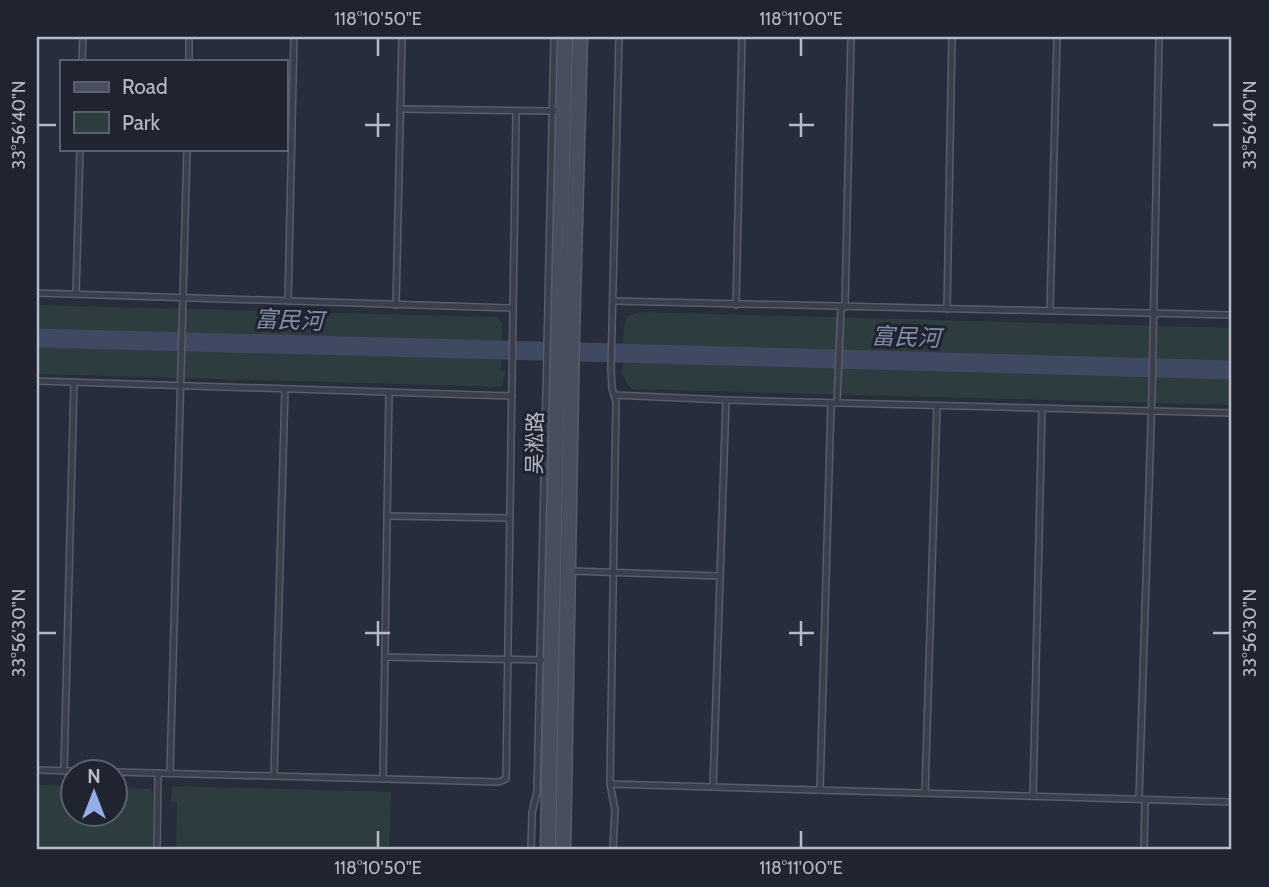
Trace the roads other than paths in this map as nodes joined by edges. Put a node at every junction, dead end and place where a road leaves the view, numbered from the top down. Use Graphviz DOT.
graph roads {
  1 [pos="83,37"];
  2 [pos="189,37"];
  3 [pos="294,37"];
  4 [pos="402,37"];
  5 [pos="554,37"];
  6 [pos="565,37"];
  7 [pos="580,37"];
  8 [pos="619,37"];
  9 [pos="742,37"];
  10 [pos="851,37"];
  11 [pos="952,37"];
  12 [pos="1057,37"];
  13 [pos="1159,37"];
  14 [pos="82,60"];
  15 [pos="189,60"];
  16 [pos="401,108"];
  17 [pos="516,111"];
  18 [pos="564,112"];
  19 [pos="80,150"];
  20 [pos="187,150"];
  21 [pos="37,293"];
  22 [pos="76,294"];
  23 [pos="184,298"];
  24 [pos="288,301"];
  25 [pos="613,302"];
  26 [pos="396,304"];
  27 [pos="736,305"];
  28 [pos="843,307"];
  29 [pos="513,308"];
  30 [pos="947,309"];
  31 [pos="1051,311"];
  32 [pos="1152,313"];
  33 [pos="1232,315"];
  34 [pos="37,381"];
  35 [pos="74,382"];
  36 [pos="182,386"];
  37 [pos="285,389"];
  38 [pos="389,392"];
  39 [pos="614,395"];
  40 [pos="512,396"];
  41 [pos="726,400"];
  42 [pos="834,403"];
  43 [pos="937,406"];
  44 [pos="1042,408"];
  45 [pos="1151,411"];
  46 [pos="1232,413"];
  47 [pos="387,516"];
  48 [pos="510,518"];
  49 [pos="568,571"];
  50 [pos="613,572"];
  51 [pos="720,576"];
  52 [pos="385,657"];
  53 [pos="508,659"];
  54 [pos="552,660"];
  55 [pos="64,758"];
  56 [pos="37,769"];
  57 [pos="60,770"];
  58 [pos="130,772"];
  59 [pos="158,773"];
  60 [pos="170,773"];
  61 [pos="274,776"];
  62 [pos="383,779"];
  63 [pos="610,784"];
  64 [pos="713,787"];
  65 [pos="820,790"];
  66 [pos="925,793"];
  67 [pos="1033,796"];
  68 [pos="1142,799"];
  69 [pos="1232,802"];
  70 [pos="157,850"];
  71 [pos="531,850"];
  72 [pos="548,850"];
  73 [pos="563,850"];
  74 [pos="613,850"];
  75 [pos="1144,850"];
  1 -- 14 [label="lane"];
  2 -- 15 [label="lane"];
  3 -- 24 [label="lane"];
  4 -- 16 [label="lane"];
  5 -- 18 [label="lane"];
  6 -- 18 [label="main road, 吴淞路"];
  7 -- 18 [label="main road, 吴淞路"];
  8 -- 25 [label="lane"];
  9 -- 27 [label="lane"];
  10 -- 28 [label="lane"];
  11 -- 30 [label="lane"];
  12 -- 31 [label="lane"];
  13 -- 32 [label="lane"];
  16 -- 17 [label="lane"];
  16 -- 26 [label="lane"];
  17 -- 18 [label="lane"];
  17 -- 29 [label="lane"];
  18 -- 49 [label="main road, 吴淞路"];
  18 -- 54 [label="main road, 吴淞路"];
  19 -- 22 [label="lane"];
  20 -- 23 [label="lane"];
  21 -- 22 [label="lane"];
  22 -- 23 [label="lane"];
  23 -- 24 [label="lane"];
  23 -- 36 [label="lane"];
  24 -- 26 [label="lane"];
  25 -- 27 [label="lane"];
  25 -- 39 [label="lane"];
  26 -- 29 [label="lane"];
  27 -- 28 [label="lane"];
  28 -- 30 [label="lane"];
  28 -- 42 [label="lane"];
  29 -- 40 [label="lane"];
  30 -- 31 [label="lane"];
  31 -- 32 [label="lane"];
  32 -- 33 [label="lane"];
  32 -- 45 [label="lane"];
  34 -- 35 [label="lane"];
  35 -- 36 [label="lane"];
  35 -- 55 [label="lane"];
  36 -- 37 [label="lane"];
  36 -- 60 [label="lane"];
  37 -- 38 [label="lane"];
  37 -- 61 [label="lane"];
  38 -- 40 [label="lane"];
  38 -- 47 [label="lane"];
  39 -- 41 [label="lane"];
  39 -- 50 [label="lane"];
  40 -- 48 [label="lane"];
  41 -- 42 [label="lane"];
  41 -- 51 [label="lane"];
  42 -- 43 [label="lane"];
  42 -- 65 [label="lane"];
  43 -- 44 [label="lane"];
  43 -- 66 [label="lane"];
  44 -- 45 [label="lane"];
  44 -- 67 [label="lane"];
  45 -- 46 [label="lane"];
  45 -- 68 [label="lane"];
  47 -- 48 [label="lane"];
  47 -- 52 [label="lane"];
  48 -- 53 [label="lane"];
  49 -- 50 [label="lane"];
  49 -- 54 [label="main road, 吴淞路"];
  50 -- 51 [label="lane"];
  50 -- 63 [label="lane"];
  51 -- 64 [label="lane"];
  52 -- 53 [label="lane"];
  52 -- 62 [label="lane"];
  53 -- 54 [label="lane"];
  53 -- 62 [label="lane"];
  54 -- 71 [label="lane"];
  54 -- 72 [label="main road, 吴淞路"];
  54 -- 73 [label="main road, 吴淞路"];
  56 -- 57 [label="lane"];
  58 -- 59 [label="lane"];
  59 -- 60 [label="lane"];
  59 -- 70 [label="lane"];
  60 -- 61 [label="lane"];
  61 -- 62 [label="lane"];
  63 -- 64 [label="lane"];
  63 -- 74 [label="lane"];
  64 -- 65 [label="lane"];
  65 -- 66 [label="lane"];
  66 -- 67 [label="lane"];
  67 -- 68 [label="lane"];
  68 -- 69 [label="lane"];
  68 -- 75 [label="lane"];
}
